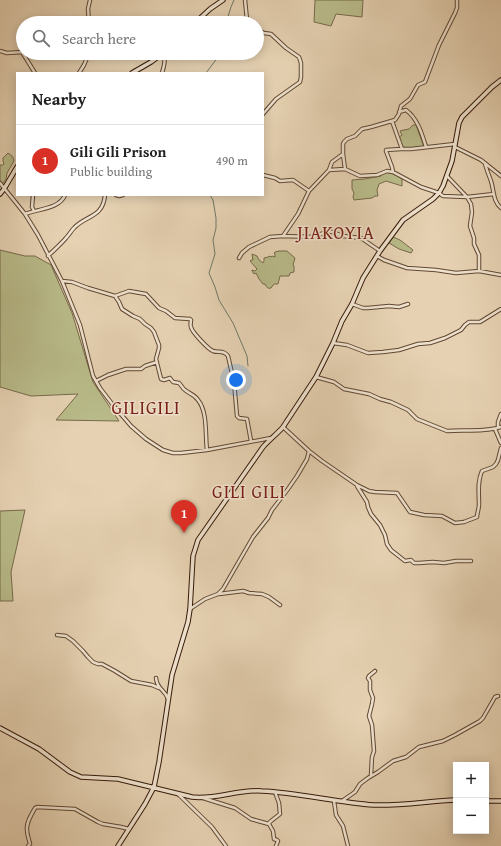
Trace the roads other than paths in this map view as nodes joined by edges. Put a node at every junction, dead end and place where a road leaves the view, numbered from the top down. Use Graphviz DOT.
graph roads {
  1 [pos="90,0"];
  2 [pos="223,0"];
  3 [pos="245,0"];
  4 [pos="457,0"];
  5 [pos="88,16"];
  6 [pos="202,16"];
  7 [pos="247,16"];
  8 [pos="264,33"];
  9 [pos="0,51"];
  10 [pos="16,52"];
  11 [pos="28,60"];
  12 [pos="86,60"];
  13 [pos="153,60"];
  14 [pos="164,60"];
  15 [pos="34,72"];
  16 [pos="80,72"];
  17 [pos="134,72"];
  18 [pos="162,72"];
  19 [pos="501,80"];
  20 [pos="399,112"];
  21 [pos="264,113"];
  22 [pos="392,121"];
  23 [pos="455,146"];
  24 [pos="426,148"];
  25 [pos="402,149"];
  26 [pos="343,154"];
  27 [pos="484,162"];
  28 [pos="16,169"];
  29 [pos="345,169"];
  30 [pos="329,170"];
  31 [pos="393,172"];
  32 [pos="264,175"];
  33 [pos="447,176"];
  34 [pos="501,176"];
  35 [pos="0,183"];
  36 [pos="4,189"];
  37 [pos="309,191"];
  38 [pos="438,193"];
  39 [pos="0,194"];
  40 [pos="494,194"];
  41 [pos="33,196"];
  42 [pos="64,196"];
  43 [pos="104,196"];
  44 [pos="467,197"];
  45 [pos="501,208"];
  46 [pos="34,212"];
  47 [pos="25,214"];
  48 [pos="283,236"];
  49 [pos="380,251"];
  50 [pos="48,256"];
  51 [pos="377,256"];
  52 [pos="239,258"];
  53 [pos="479,271"];
  54 [pos="501,275"];
  55 [pos="62,281"];
  56 [pos="115,296"];
  57 [pos="352,304"];
  58 [pos="408,304"];
  59 [pos="501,309"];
  60 [pos="333,343"];
  61 [pos="157,362"];
  62 [pos="316,377"];
  63 [pos="96,381"];
  64 [pos="501,414"];
  65 [pos="283,427"];
  66 [pos="498,427"];
  67 [pos="271,438"];
  68 [pos="251,441"];
  69 [pos="501,443"];
  70 [pos="501,448"];
  71 [pos="207,450"];
  72 [pos="309,451"];
  73 [pos="357,485"];
  74 [pos="471,561"];
  75 [pos="218,594"];
  76 [pos="280,605"];
  77 [pos="190,609"];
  78 [pos="57,635"];
  79 [pos="375,671"];
  80 [pos="156,678"];
  81 [pos="159,688"];
  82 [pos="498,696"];
  83 [pos="168,699"];
  84 [pos="0,728"];
  85 [pos="371,775"];
  86 [pos="154,787"];
  87 [pos="275,792"];
  88 [pos="177,794"];
  89 [pos="202,798"];
  90 [pos="453,800"];
  91 [pos="334,801"];
  92 [pos="342,801"];
  93 [pos="489,801"];
  94 [pos="500,802"];
  95 [pos="269,824"];
  96 [pos="129,830"];
  97 [pos="118,845"];
  98 [pos="28,846"];
  99 [pos="226,846"];
  100 [pos="276,846"];
  101 [pos="348,846"];
  1 -- 5 [label="street"];
  2 -- 6 [label="street"];
  3 -- 7 [label="street"];
  4 -- 20 [label="street"];
  8 -- 21 [label="street"];
  9 -- 10 [label="street"];
  11 -- 15 [label="street"];
  12 -- 16 [label="street"];
  13 -- 17 [label="street"];
  14 -- 18 [label="street"];
  19 -- 23 [label="street"];
  20 -- 22 [label="street"];
  20 -- 24 [label="street"];
  22 -- 25 [label="street"];
  22 -- 26 [label="street"];
  23 -- 24 [label="street"];
  23 -- 27 [label="street"];
  23 -- 33 [label="street"];
  24 -- 25 [label="street"];
  25 -- 31 [label="street"];
  26 -- 29 [label="street"];
  26 -- 30 [label="street"];
  27 -- 34 [label="street"];
  27 -- 40 [label="street"];
  28 -- 36 [label="street"];
  29 -- 30 [label="street"];
  29 -- 31 [label="street"];
  30 -- 37 [label="street"];
  31 -- 38 [label="street"];
  32 -- 37 [label="street"];
  33 -- 38 [label="street"];
  33 -- 44 [label="street"];
  35 -- 36 [label="street"];
  36 -- 39 [label="street"];
  36 -- 47 [label="street"];
  37 -- 48 [label="street"];
  38 -- 44 [label="street"];
  38 -- 49 [label="street"];
  40 -- 44 [label="street"];
  40 -- 45 [label="street"];
  41 -- 46 [label="street"];
  42 -- 46 [label="street"];
  43 -- 50 [label="street"];
  44 -- 53 [label="street"];
  46 -- 47 [label="street"];
  47 -- 50 [label="street"];
  48 -- 49 [label="street"];
  48 -- 52 [label="street"];
  49 -- 51 [label="street"];
  50 -- 55 [label="street"];
  51 -- 53 [label="street"];
  51 -- 57 [label="street"];
  53 -- 54 [label="street"];
  55 -- 56 [label="street"];
  55 -- 63 [label="street"];
  56 -- 61 [label="street"];
  56 -- 68 [label="street"];
  57 -- 58 [label="street"];
  57 -- 60 [label="street"];
  59 -- 60 [label="street"];
  60 -- 62 [label="street"];
  61 -- 63 [label="street"];
  61 -- 71 [label="street"];
  62 -- 65 [label="street"];
  62 -- 66 [label="street"];
  63 -- 71 [label="street"];
  64 -- 66 [label="street"];
  65 -- 67 [label="street"];
  65 -- 72 [label="street"];
  66 -- 69 [label="street"];
  67 -- 68 [label="street"];
  67 -- 77 [label="street"];
  68 -- 71 [label="street"];
  70 -- 73 [label="street"];
  72 -- 73 [label="street"];
  72 -- 75 [label="street"];
  73 -- 74 [label="street"];
  75 -- 76 [label="street"];
  75 -- 77 [label="street"];
  77 -- 83 [label="street"];
  78 -- 81 [label="street"];
  79 -- 85 [label="street"];
  80 -- 81 [label="street"];
  81 -- 83 [label="street"];
  82 -- 85 [label="street"];
  83 -- 86 [label="street"];
  84 -- 86 [label="street"];
  85 -- 92 [label="street"];
  86 -- 88 [label="street"];
  86 -- 96 [label="street"];
  87 -- 89 [label="street"];
  87 -- 91 [label="street"];
  87 -- 95 [label="street"];
  88 -- 89 [label="street"];
  88 -- 99 [label="street"];
  89 -- 95 [label="street"];
  90 -- 92 [label="street"];
  91 -- 92 [label="street"];
  91 -- 101 [label="street"];
  93 -- 94 [label="street"];
  95 -- 100 [label="street"];
  96 -- 97 [label="street"];
  96 -- 98 [label="street"];
}
